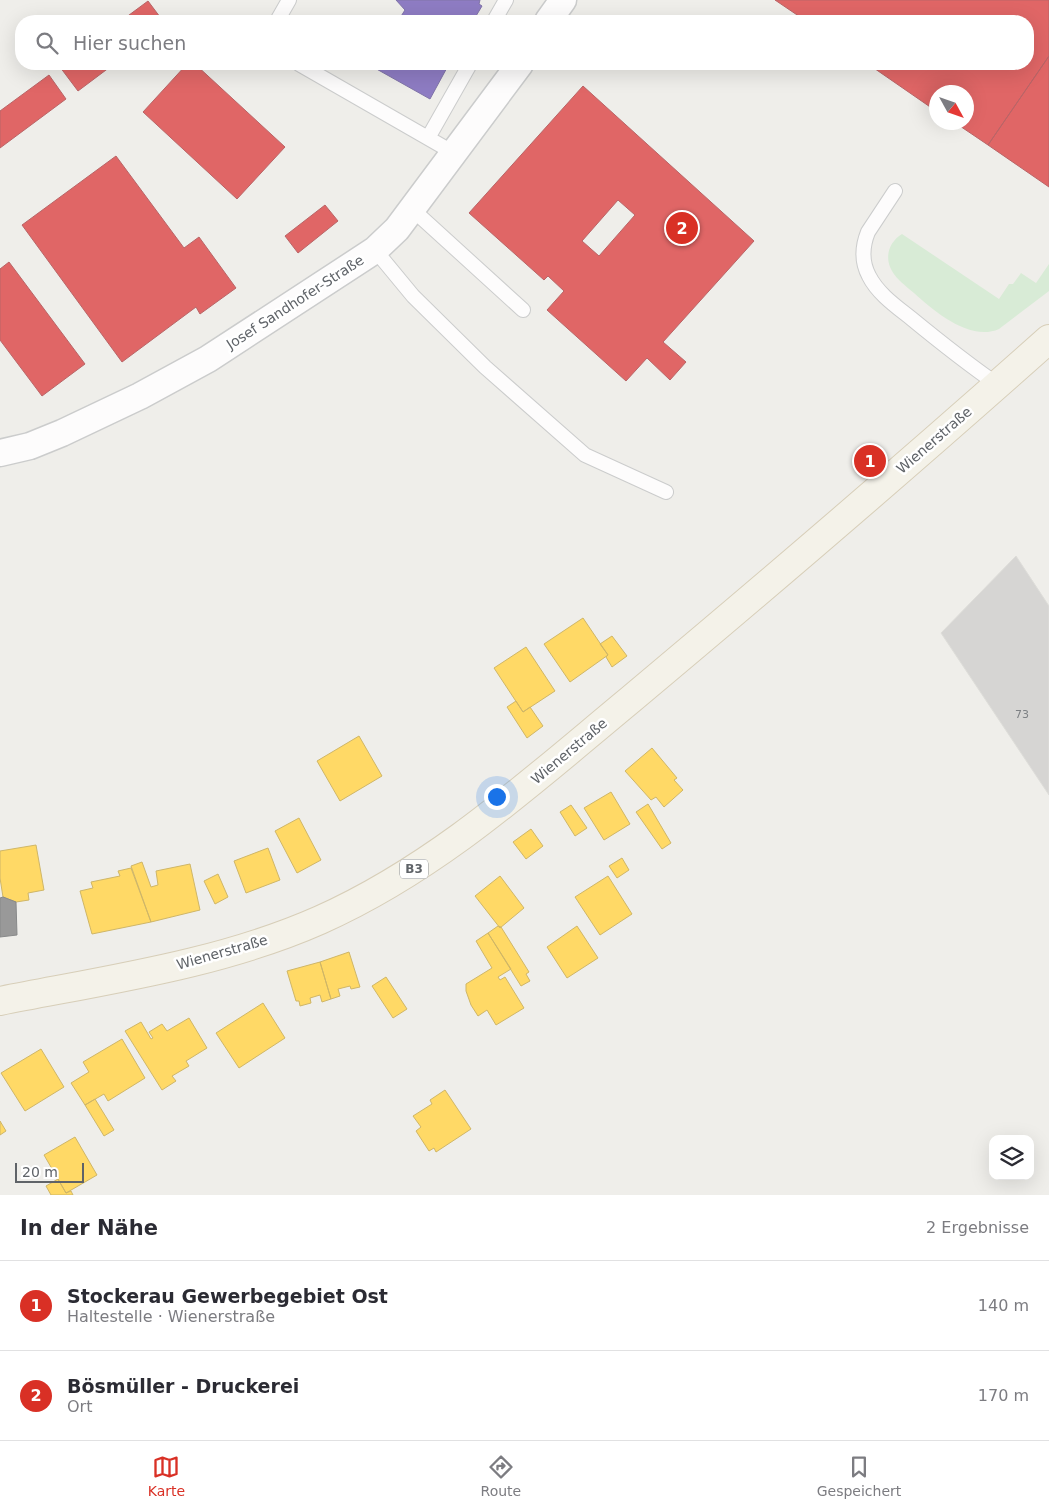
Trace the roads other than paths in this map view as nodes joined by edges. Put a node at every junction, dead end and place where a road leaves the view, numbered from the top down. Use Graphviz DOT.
graph roads {
  1 [pos="289,0"];
  2 [pos="506,0"];
  3 [pos="563,0"];
  4 [pos="280,15"];
  5 [pos="497,15"];
  6 [pos="552,15"];
  7 [pos="309,70"];
  8 [pos="467,70"];
  9 [pos="516,70"];
  10 [pos="428,138"];
  11 [pos="454,153"];
  12 [pos="895,191"];
  13 [pos="412,209"];
  14 [pos="376,250"];
  15 [pos="523,310"];
  16 [pos="1049,339"];
  17 [pos="998,385"];
  18 [pos="0,453"];
  19 [pos="666,492"];
  20 [pos="0,1001"];
  1 -- 4 [label="lane"];
  2 -- 5 [label="lane"];
  3 -- 6 [label="street"];
  7 -- 10 [label="lane"];
  8 -- 10 [label="lane"];
  9 -- 11 [label="street, Josef Sandhofer-Straße"];
  10 -- 11 [label="lane"];
  11 -- 13 [label="street, Josef Sandhofer-Straße"];
  12 -- 17 [label="lane"];
  13 -- 14 [label="street, Josef Sandhofer-Straße"];
  13 -- 15 [label="lane"];
  14 -- 18 [label="street, Josef Sandhofer-Straße"];
  14 -- 19 [label="lane"];
  16 -- 17 [label="main road, Wienerstraße / B3"];
  17 -- 20 [label="main road, Wienerstraße / B3"];
}
